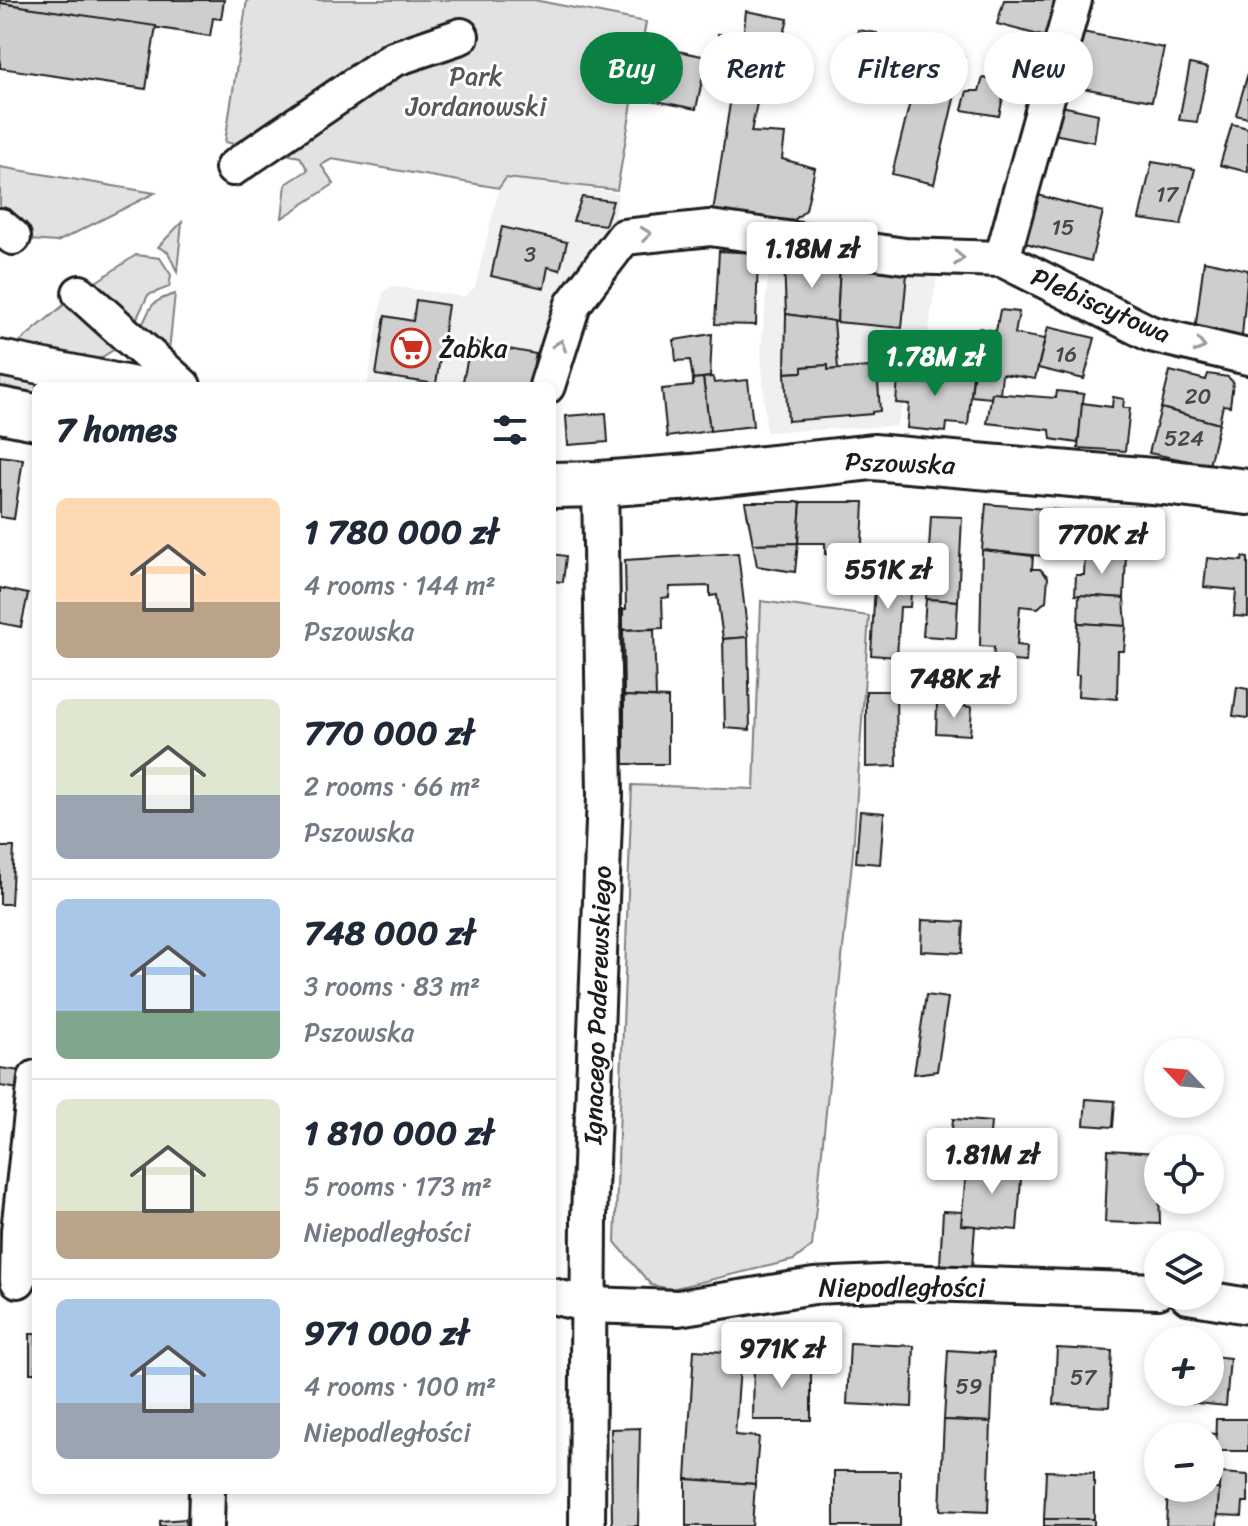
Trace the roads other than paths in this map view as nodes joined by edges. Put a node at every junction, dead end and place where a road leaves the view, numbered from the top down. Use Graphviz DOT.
graph roads {
  1 [pos="1074,0"];
  2 [pos="461,36"];
  3 [pos="233,168"];
  4 [pos="1002,259"];
  5 [pos="80,293"];
  6 [pos="1248,357"];
  7 [pos="0,358"];
  8 [pos="120,382"];
  9 [pos="179,382"];
  10 [pos="548,382"];
  11 [pos="0,410"];
  12 [pos="32,416"];
  13 [pos="600,484"];
  14 [pos="556,485"];
  15 [pos="1248,492"];
  16 [pos="32,1114"];
  17 [pos="18,1280"];
  18 [pos="1144,1291"];
  19 [pos="556,1297"];
  20 [pos="1224,1302"];
  21 [pos="589,1305"];
  22 [pos="1248,1306"];
  23 [pos="207,1494"];
  24 [pos="206,1526"];
  25 [pos="587,1526"];
  1 -- 4 [label="street, Plebiscytowa"];
  2 -- 3 [label="street"];
  4 -- 6 [label="street, Plebiscytowa, one-way"];
  10 -- 4 [label="street, Plebiscytowa, one-way"];
  5 -- 9 [label="street"];
  7 -- 8 [label="street"];
  11 -- 12 [label="main road"];
  13 -- 14 [label="main road, Pszowska"];
  13 -- 15 [label="main road, Pszowska"];
  13 -- 21 [label="street, Ignacego Paderewskiego"];
  16 -- 17 [label="street"];
  18 -- 21 [label="street, Niepodległości"];
  19 -- 21 [label="street, Niepodległości"];
  20 -- 22 [label="street"];
  21 -- 25 [label="street, Ignacego Paderewskiego"];
  23 -- 24 [label="street"];
}
